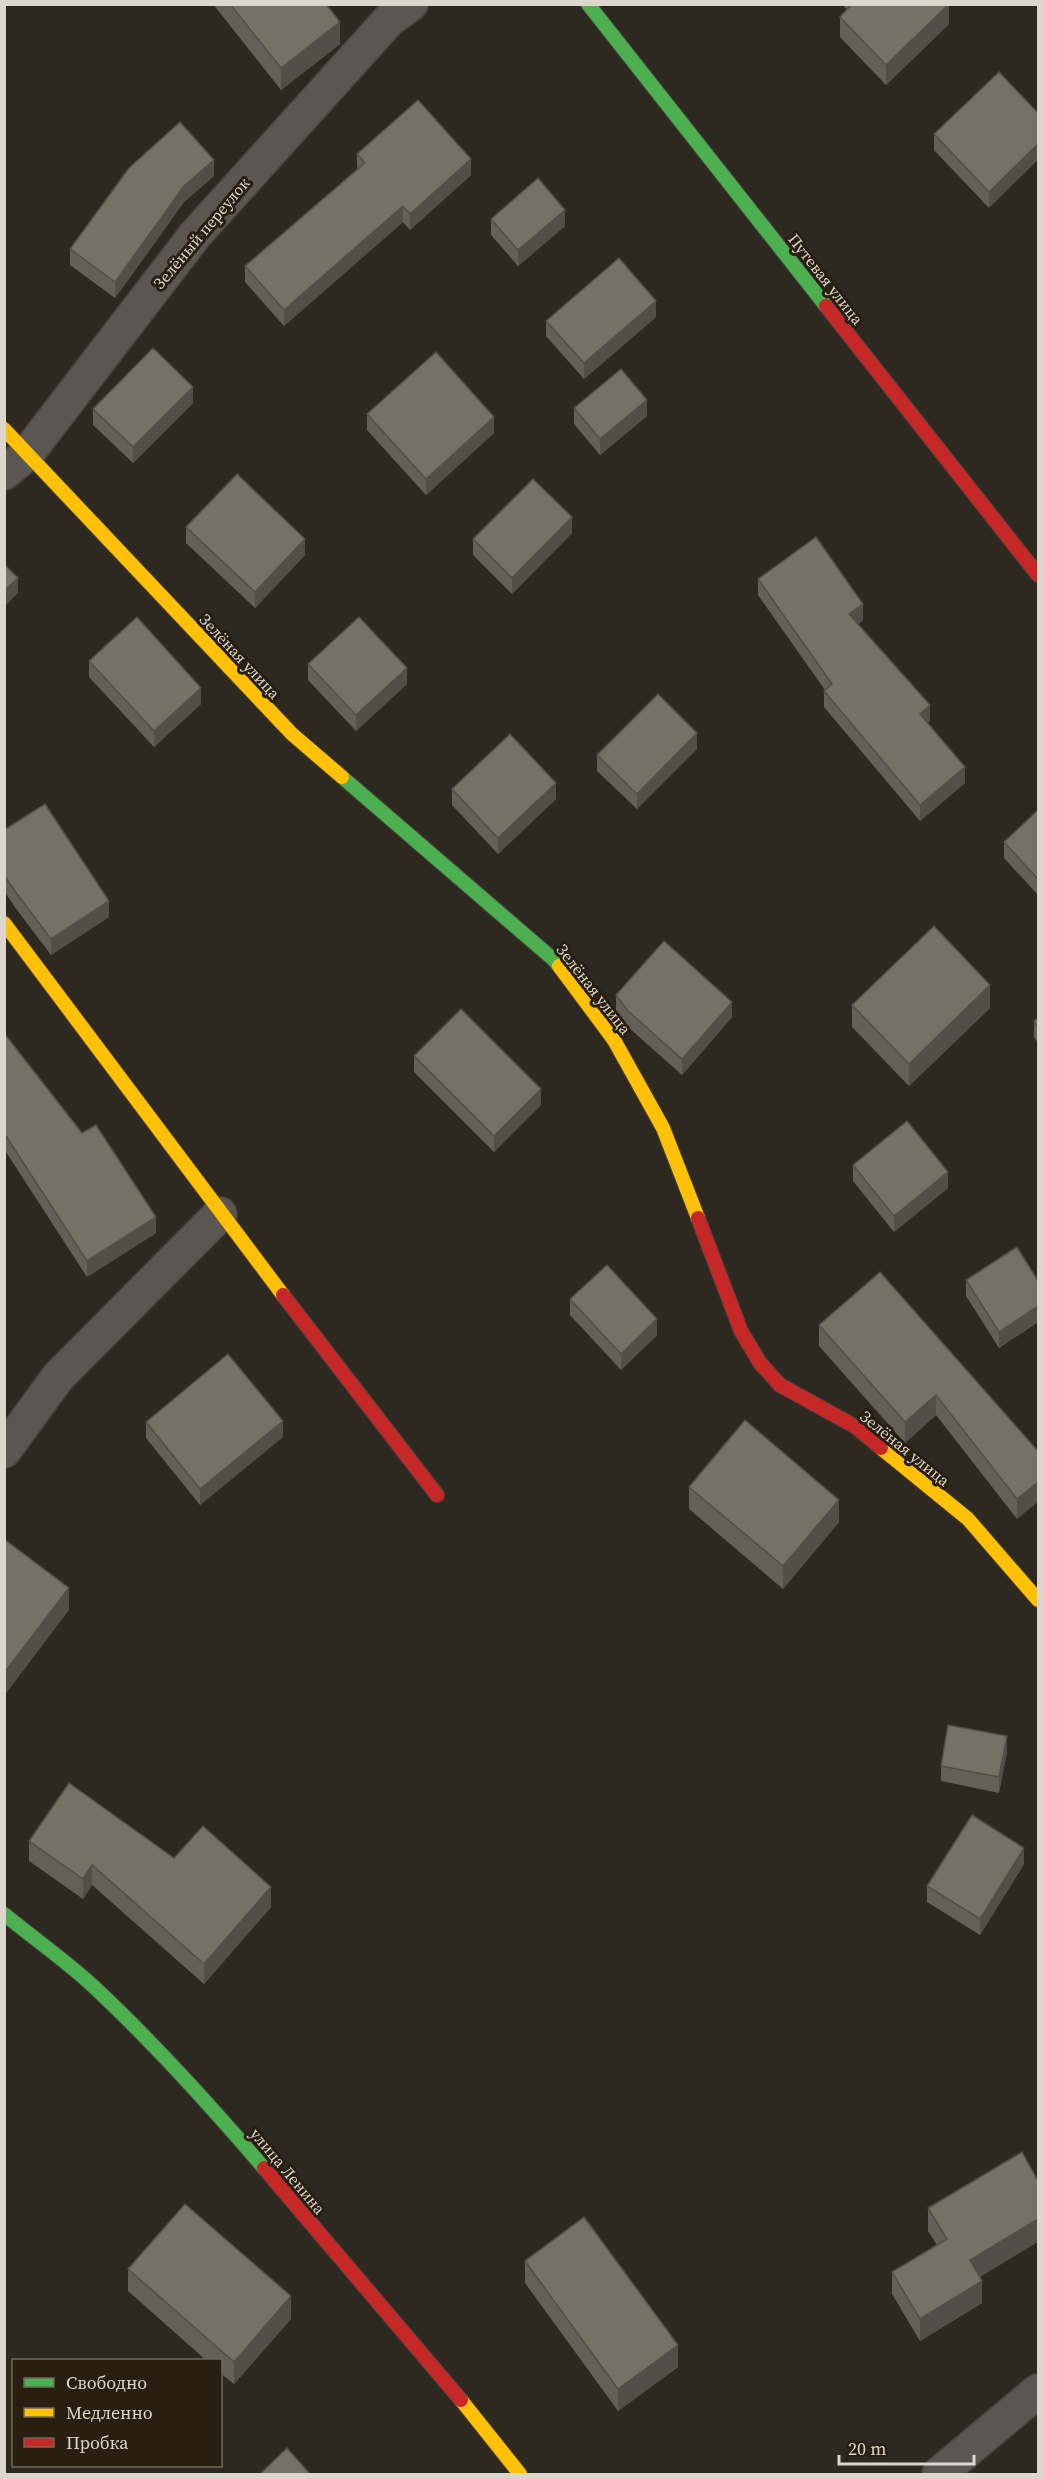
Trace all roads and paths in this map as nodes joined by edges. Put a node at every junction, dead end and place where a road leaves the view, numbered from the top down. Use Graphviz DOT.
graph roads {
  1 [pos="411,4"];
  2 [pos="588,4"];
  3 [pos="4,429"];
  4 [pos="16,464"];
  5 [pos="1038,575"];
  6 [pos="4,923"];
  7 [pos="220,1214"];
  8 [pos="4,1451"];
  9 [pos="437,1495"];
  10 [pos="1038,1600"];
  11 [pos="4,1914"];
  12 [pos="1038,2391"];
  13 [pos="520,2475"];
  14 [pos="939,2475"];
  1 -- 4 [label="street, Зелёный переулок"];
  2 -- 5 [label="street, Путевая улица"];
  3 -- 4 [label="street, Зелёная улица"];
  4 -- 10 [label="street, Зелёная улица"];
  6 -- 7 [label="street"];
  7 -- 8 [label="street"];
  7 -- 9 [label="street"];
  11 -- 13 [label="street, улица Ленина"];
  12 -- 14 [label="street"];
}
